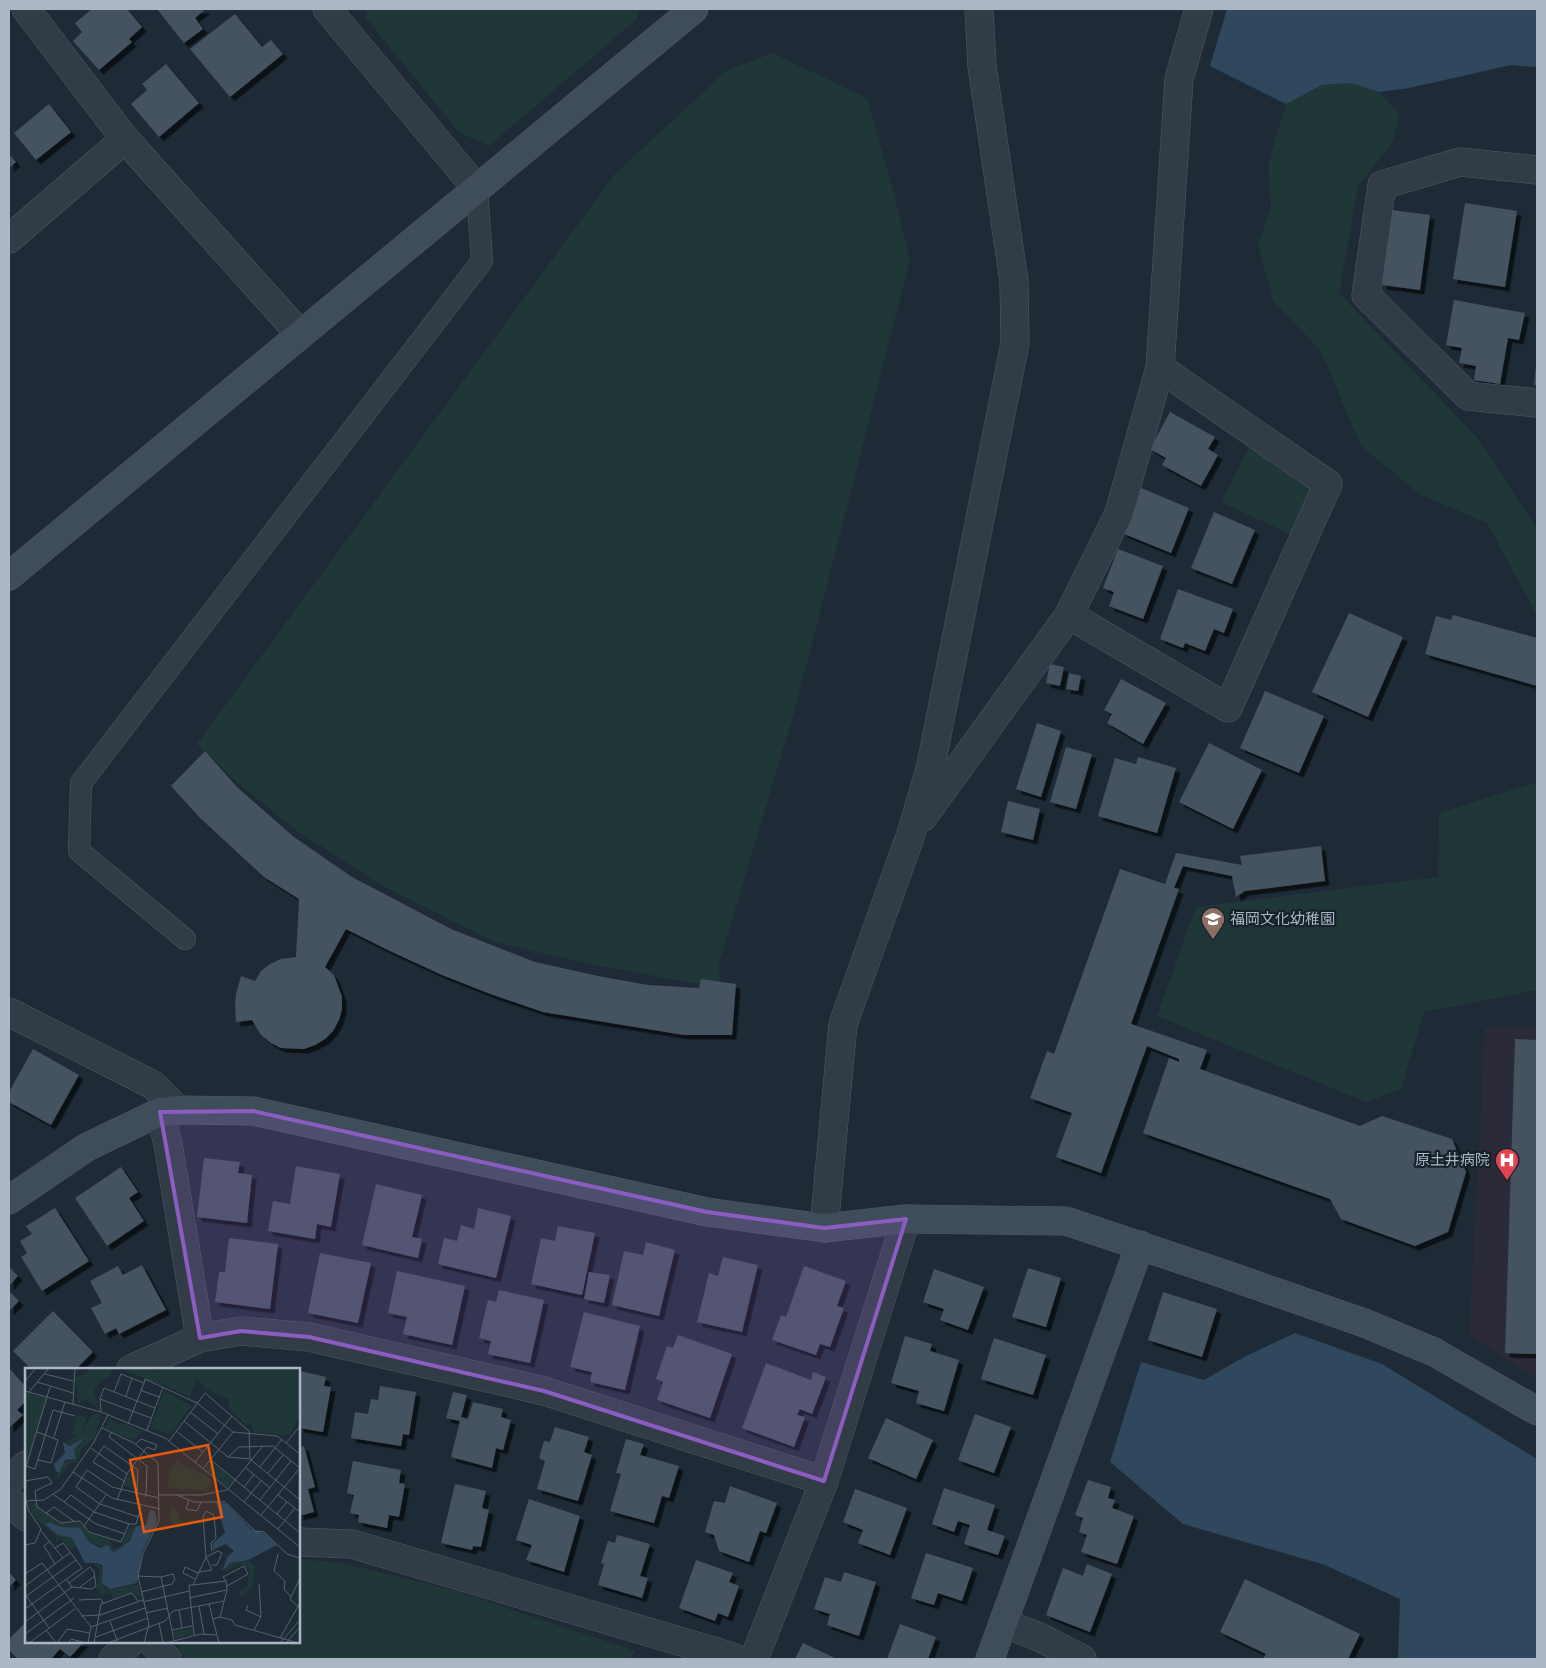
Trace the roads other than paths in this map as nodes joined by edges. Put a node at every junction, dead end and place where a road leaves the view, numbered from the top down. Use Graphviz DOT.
graph roads {
  1 [pos="26,9"];
  2 [pos="327,9"];
  3 [pos="694,9"];
  4 [pos="979,9"];
  5 [pos="1199,9"];
  6 [pos="125,139"];
  7 [pos="1537,170"];
  8 [pos="477,189"];
  9 [pos="9,239"];
  10 [pos="300,334"];
  11 [pos="1160,368"];
  12 [pos="1537,403"];
  13 [pos="9,576"];
  14 [pos="1069,615"];
  15 [pos="911,834"];
  16 [pos="185,939"];
  17 [pos="9,1012"];
  18 [pos="169,1111"];
  19 [pos="9,1200"];
  20 [pos="906,1220"];
  21 [pos="824,1228"];
  22 [pos="1140,1245"];
  23 [pos="200,1338"];
  24 [pos="133,1368"];
  25 [pos="1537,1411"];
  26 [pos="25,1466"];
  27 [pos="9,1481"];
  28 [pos="824,1481"];
  29 [pos="9,1500"];
  30 [pos="25,1516"];
  31 [pos="300,1542"];
  32 [pos="1004,1623"];
  33 [pos="130,1643"];
  34 [pos="153,1643"];
  35 [pos="113,1659"];
  36 [pos="167,1659"];
  37 [pos="736,1659"];
  38 [pos="754,1659"];
  39 [pos="990,1659"];
  40 [pos="1082,1659"];
  1 -- 6 [label="street"];
  2 -- 8 [label="street"];
  3 -- 8 [label="street"];
  4 -- 15 [label="street"];
  5 -- 11 [label="street"];
  6 -- 9 [label="street"];
  6 -- 10 [label="street"];
  7 -- 12 [label="street"];
  8 -- 10 [label="street"];
  8 -- 16 [label="lane"];
  10 -- 13 [label="street"];
  11 -- 14 [label="street"];
  11 -- 14 [label="street"];
  14 -- 15 [label="street"];
  15 -- 21 [label="street"];
  17 -- 18 [label="street"];
  18 -- 19 [label="street"];
  18 -- 21 [label="street"];
  18 -- 23 [label="street"];
  20 -- 21 [label="street"];
  20 -- 22 [label="street"];
  20 -- 28 [label="street"];
  22 -- 25 [label="street"];
  22 -- 32 [label="street"];
  23 -- 24 [label="street"];
  23 -- 28 [label="street"];
  26 -- 27 [label="street"];
  28 -- 38 [label="street"];
  29 -- 30 [label="street"];
  31 -- 37 [label="street"];
  32 -- 39 [label="street"];
  32 -- 40 [label="street"];
  33 -- 35 [label="street"];
  34 -- 36 [label="street"];
}
